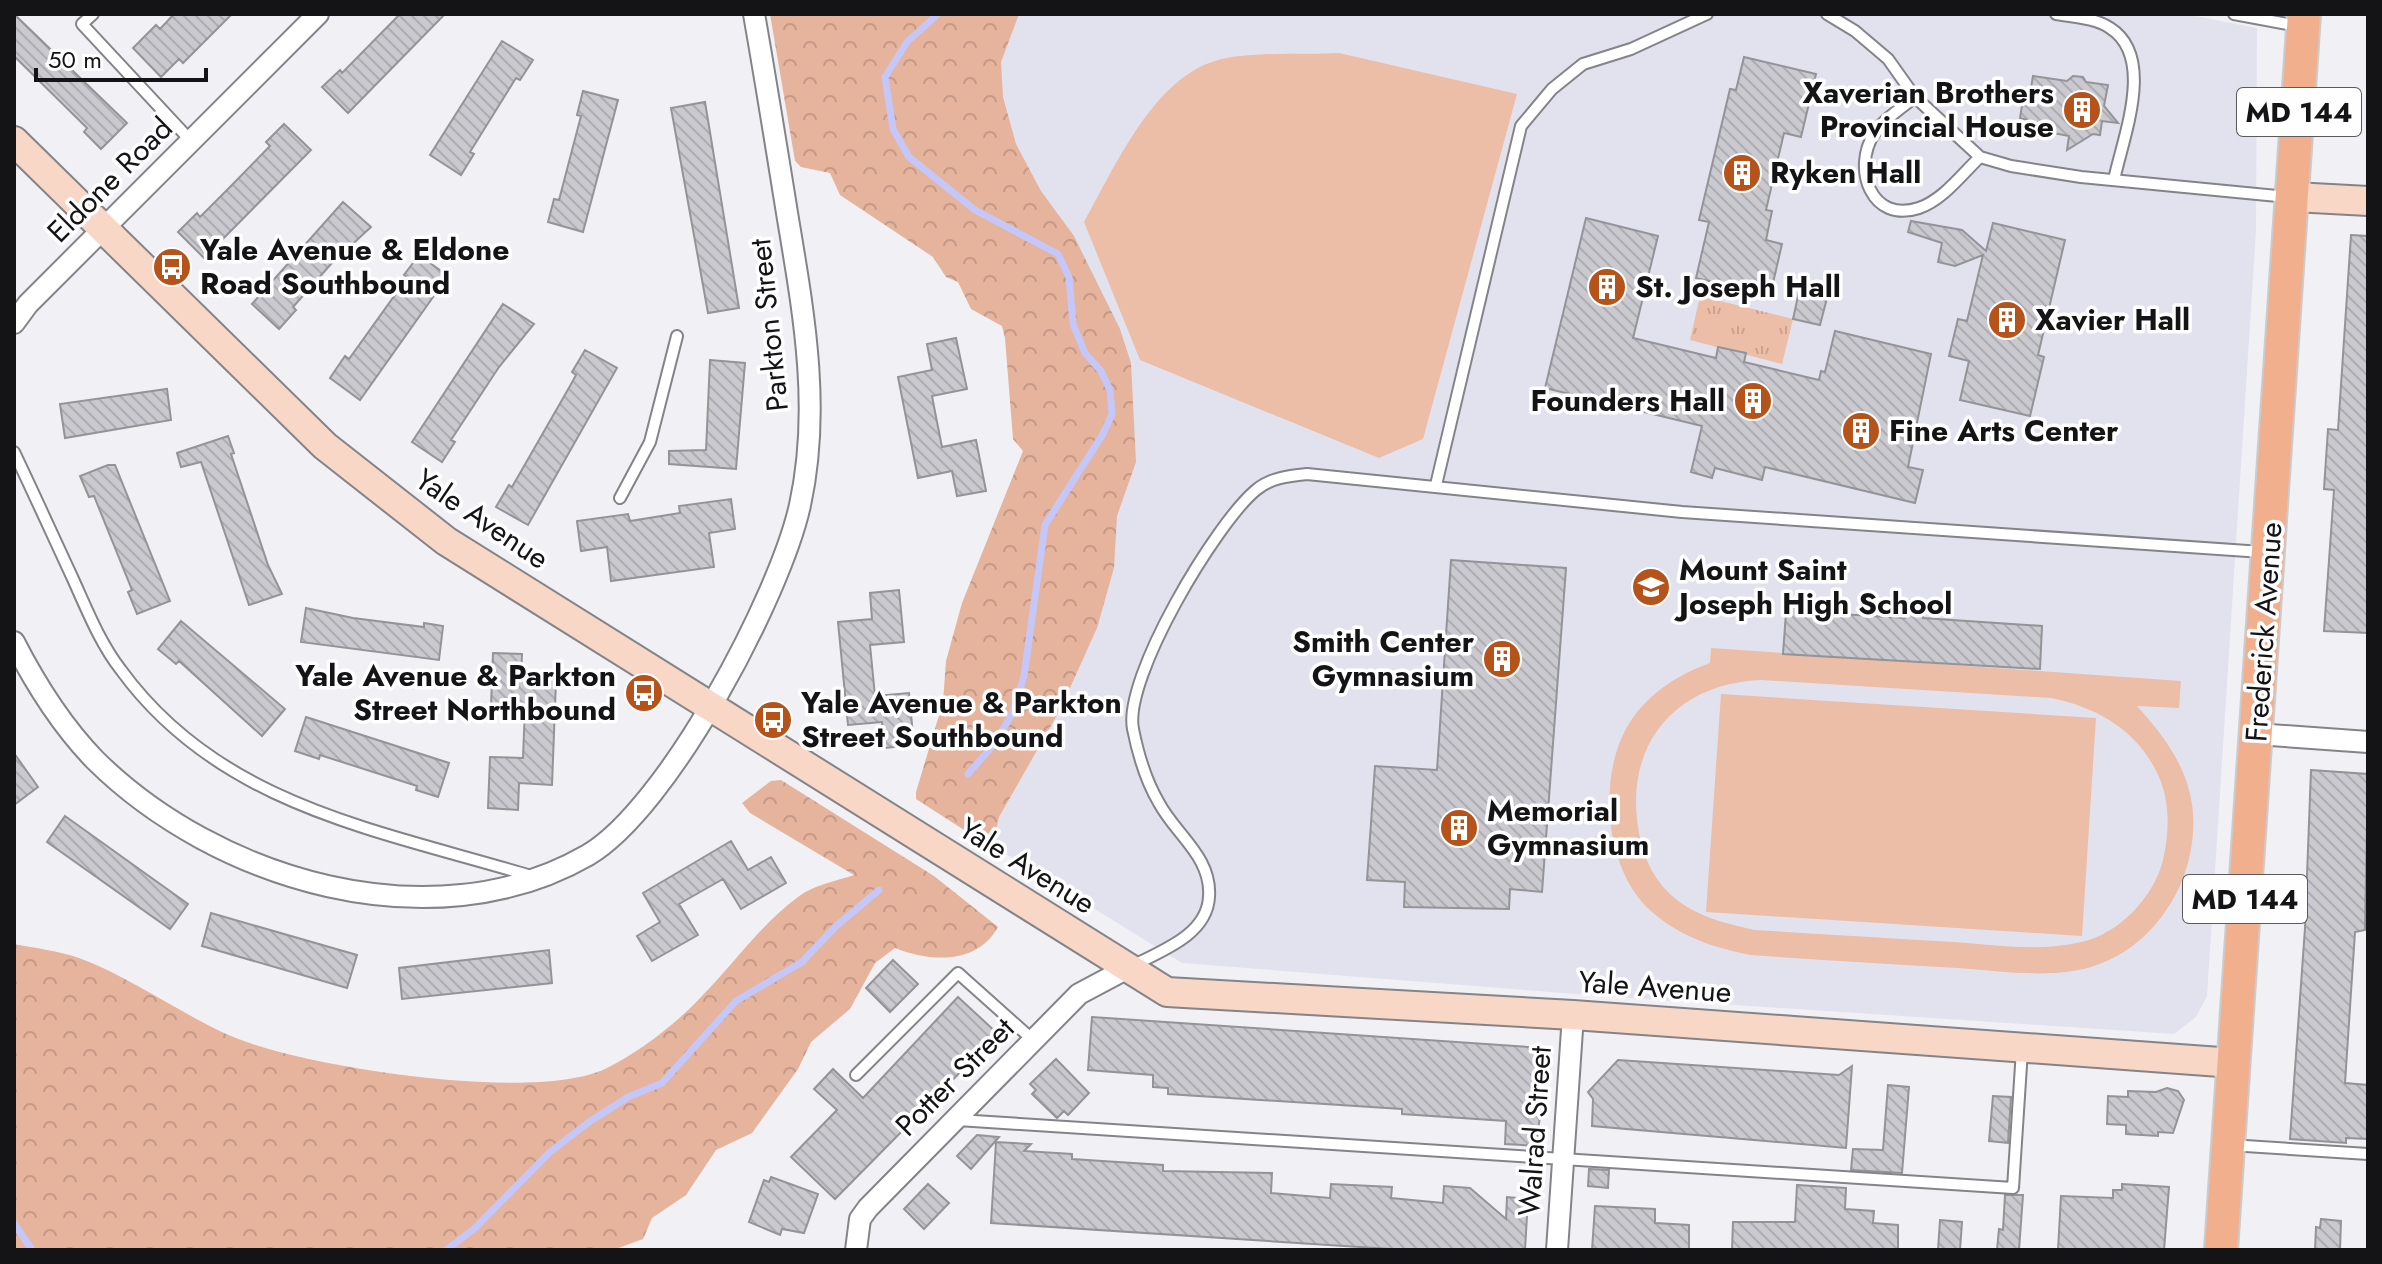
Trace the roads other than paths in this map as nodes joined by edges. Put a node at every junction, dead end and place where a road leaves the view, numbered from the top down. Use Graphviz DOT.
graph roads {
  1 [pos="93,14"];
  2 [pos="318,14"];
  3 [pos="754,14"];
  4 [pos="1707,14"];
  5 [pos="1827,14"];
  6 [pos="2056,14"];
  7 [pos="2234,14"];
  8 [pos="2304,20"];
  9 [pos="1915,97"];
  10 [pos="14,141"];
  11 [pos="191,141"];
  12 [pos="1980,157"];
  13 [pos="2114,180"];
  14 [pos="2294,197"];
  15 [pos="2368,201"];
  16 [pos="103,231"];
  17 [pos="14,323"];
  18 [pos="677,336"];
  19 [pos="14,452"];
  20 [pos="1436,485"];
  21 [pos="620,498"];
  22 [pos="2269,553"];
  23 [pos="14,642"];
  24 [pos="709,706"];
  25 [pos="2256,734"];
  26 [pos="2368,742"];
  27 [pos="536,877"];
  28 [pos="1126,969"];
  29 [pos="1573,1015"];
  30 [pos="1033,1040"];
  31 [pos="2022,1048"];
  32 [pos="2234,1063"];
  33 [pos="856,1075"];
  34 [pos="954,1120"];
  35 [pos="2228,1145"];
  36 [pos="2368,1154"];
  37 [pos="1564,1159"];
  38 [pos="856,1250"];
  39 [pos="1557,1250"];
  40 [pos="2221,1250"];
  1 -- 11 [label="lane"];
  2 -- 11 [label="street, Eldone Road"];
  3 -- 24 [label="street, Parkton Street"];
  4 -- 20 [label="lane"];
  5 -- 9 [label="lane"];
  6 -- 13 [label="lane"];
  7 -- 8 [label="lane"];
  8 -- 14 [label="main road, Frederick Avenue / MD 144"];
  9 -- 12 [label="lane"];
  9 -- 12 [label="lane"];
  10 -- 16 [label="street, Yale Avenue"];
  11 -- 16 [label="street, Eldone Road"];
  12 -- 13 [label="lane"];
  13 -- 14 [label="lane"];
  14 -- 15 [label="street"];
  14 -- 22 [label="main road, Frederick Avenue / MD 144"];
  16 -- 17 [label="street, Eldone Road"];
  16 -- 24 [label="street, Yale Avenue"];
  18 -- 21 [label="lane"];
  19 -- 27 [label="lane"];
  20 -- 22 [label="lane"];
  20 -- 28 [label="lane"];
  22 -- 25 [label="main road, Frederick Avenue / MD 144"];
  23 -- 27 [label="street"];
  24 -- 27 [label="street"];
  24 -- 28 [label="street, Yale Avenue"];
  25 -- 26 [label="street"];
  25 -- 32 [label="main road, Frederick Avenue / MD 144"];
  28 -- 29 [label="street, Yale Avenue"];
  28 -- 30 [label="street, Potter Street"];
  29 -- 31 [label="street, Yale Avenue"];
  29 -- 37 [label="street, Walrad Street"];
  30 -- 33 [label="lane"];
  30 -- 34 [label="street, Potter Street"];
  31 -- 32 [label="street, Yale Avenue"];
  31 -- 37 [label="lane"];
  32 -- 35 [label="main road, Frederick Avenue / MD 144"];
  34 -- 37 [label="lane"];
  34 -- 38 [label="street, Potter Street"];
  35 -- 36 [label="lane"];
  35 -- 40 [label="main road, Frederick Avenue / MD 144"];
  37 -- 39 [label="street, Walrad Street"];
}
